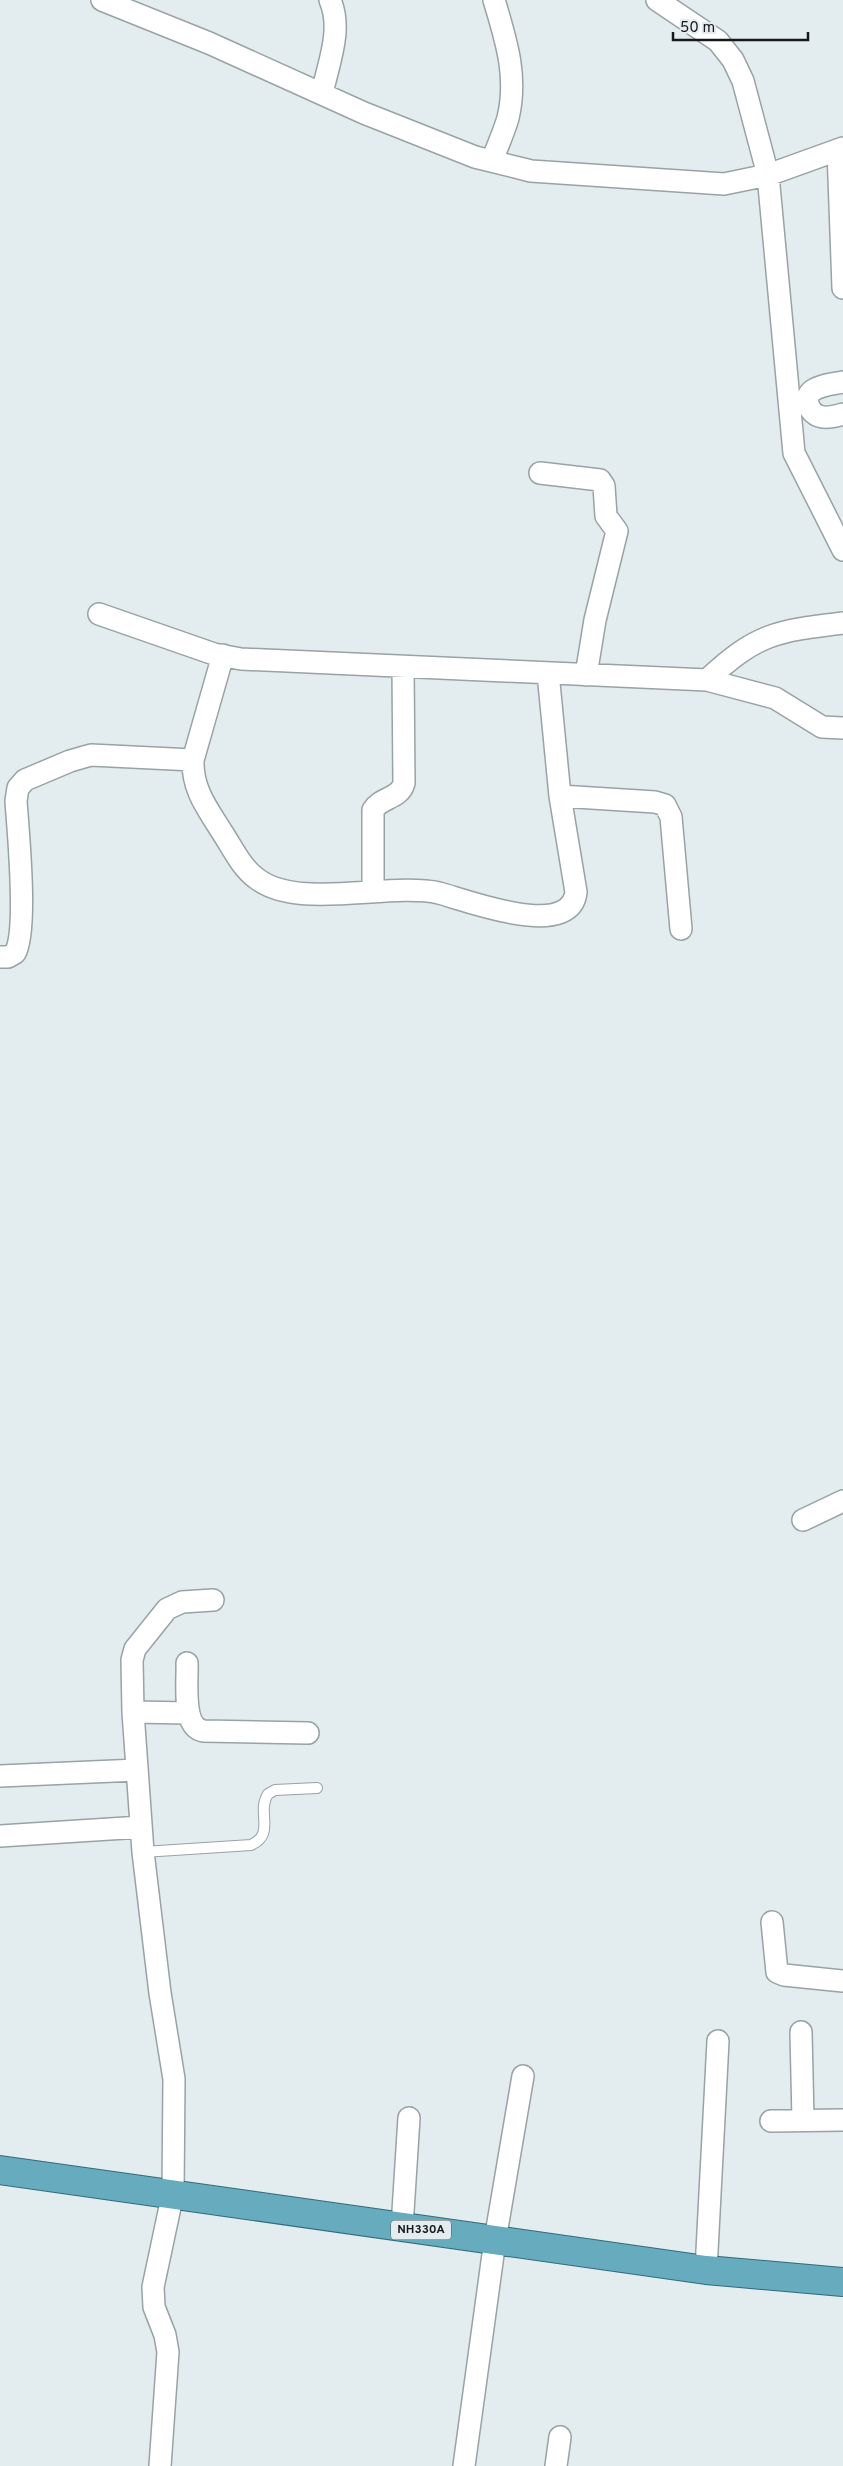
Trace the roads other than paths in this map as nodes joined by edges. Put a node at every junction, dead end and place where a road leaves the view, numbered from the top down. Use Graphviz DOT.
graph roads {
  1 [pos="102,0"];
  2 [pos="330,0"];
  3 [pos="494,0"];
  4 [pos="657,0"];
  5 [pos="322,94"];
  6 [pos="841,149"];
  7 [pos="492,161"];
  8 [pos="768,175"];
  9 [pos="843,288"];
  10 [pos="843,382"];
  11 [pos="843,414"];
  12 [pos="540,473"];
  13 [pos="843,550"];
  14 [pos="98,614"];
  15 [pos="843,623"];
  16 [pos="223,655"];
  17 [pos="403,667"];
  18 [pos="548,673"];
  19 [pos="586,675"];
  20 [pos="707,680"];
  21 [pos="843,728"];
  22 [pos="193,760"];
  23 [pos="560,796"];
  24 [pos="373,892"];
  25 [pos="681,929"];
  26 [pos="0,958"];
  27 [pos="843,1501"];
  28 [pos="803,1520"];
  29 [pos="213,1600"];
  30 [pos="187,1663"];
  31 [pos="133,1712"];
  32 [pos="188,1713"];
  33 [pos="308,1733"];
  34 [pos="137,1770"];
  35 [pos="0,1776"];
  36 [pos="317,1788"];
  37 [pos="141,1826"];
  38 [pos="0,1836"];
  39 [pos="143,1852"];
  40 [pos="772,1922"];
  41 [pos="843,1981"];
  42 [pos="801,2032"];
  43 [pos="718,2041"];
  44 [pos="523,2076"];
  45 [pos="409,2118"];
  46 [pos="803,2120"];
  47 [pos="843,2120"];
  48 [pos="771,2121"];
  49 [pos="0,2170"];
  50 [pos="173,2193"];
  51 [pos="402,2227"];
  52 [pos="495,2240"];
  53 [pos="706,2270"];
  54 [pos="843,2282"];
  55 [pos="560,2437"];
  56 [pos="160,2466"];
  57 [pos="464,2466"];
  58 [pos="556,2466"];
  1 -- 5 [label="street"];
  2 -- 5 [label="street"];
  3 -- 7 [label="street"];
  4 -- 8 [label="street"];
  5 -- 7 [label="street"];
  6 -- 8 [label="street"];
  6 -- 9 [label="street"];
  7 -- 8 [label="street"];
  8 -- 13 [label="street"];
  10 -- 11 [label="street"];
  12 -- 19 [label="street"];
  14 -- 16 [label="street"];
  15 -- 20 [label="street"];
  16 -- 17 [label="street"];
  16 -- 22 [label="street"];
  17 -- 18 [label="street"];
  17 -- 24 [label="street"];
  18 -- 19 [label="street"];
  18 -- 23 [label="street"];
  19 -- 20 [label="street"];
  20 -- 21 [label="street"];
  22 -- 24 [label="street"];
  22 -- 26 [label="street"];
  23 -- 24 [label="street"];
  23 -- 25 [label="street"];
  27 -- 28 [label="street"];
  29 -- 31 [label="street"];
  30 -- 32 [label="street"];
  31 -- 32 [label="street"];
  31 -- 34 [label="street"];
  32 -- 33 [label="street"];
  34 -- 35 [label="street"];
  34 -- 37 [label="street"];
  36 -- 39 [label="lane"];
  37 -- 38 [label="street"];
  37 -- 39 [label="street"];
  39 -- 50 [label="street"];
  40 -- 41 [label="street"];
  42 -- 46 [label="street"];
  43 -- 53 [label="street"];
  44 -- 52 [label="street"];
  45 -- 51 [label="street"];
  46 -- 47 [label="street"];
  46 -- 48 [label="street"];
  49 -- 50 [label="highway, NH330A"];
  50 -- 51 [label="highway, NH330A"];
  50 -- 56 [label="street"];
  51 -- 52 [label="highway, NH330A"];
  52 -- 53 [label="highway, NH330A"];
  52 -- 57 [label="street"];
  53 -- 54 [label="highway, NH330A"];
  55 -- 58 [label="street"];
}
